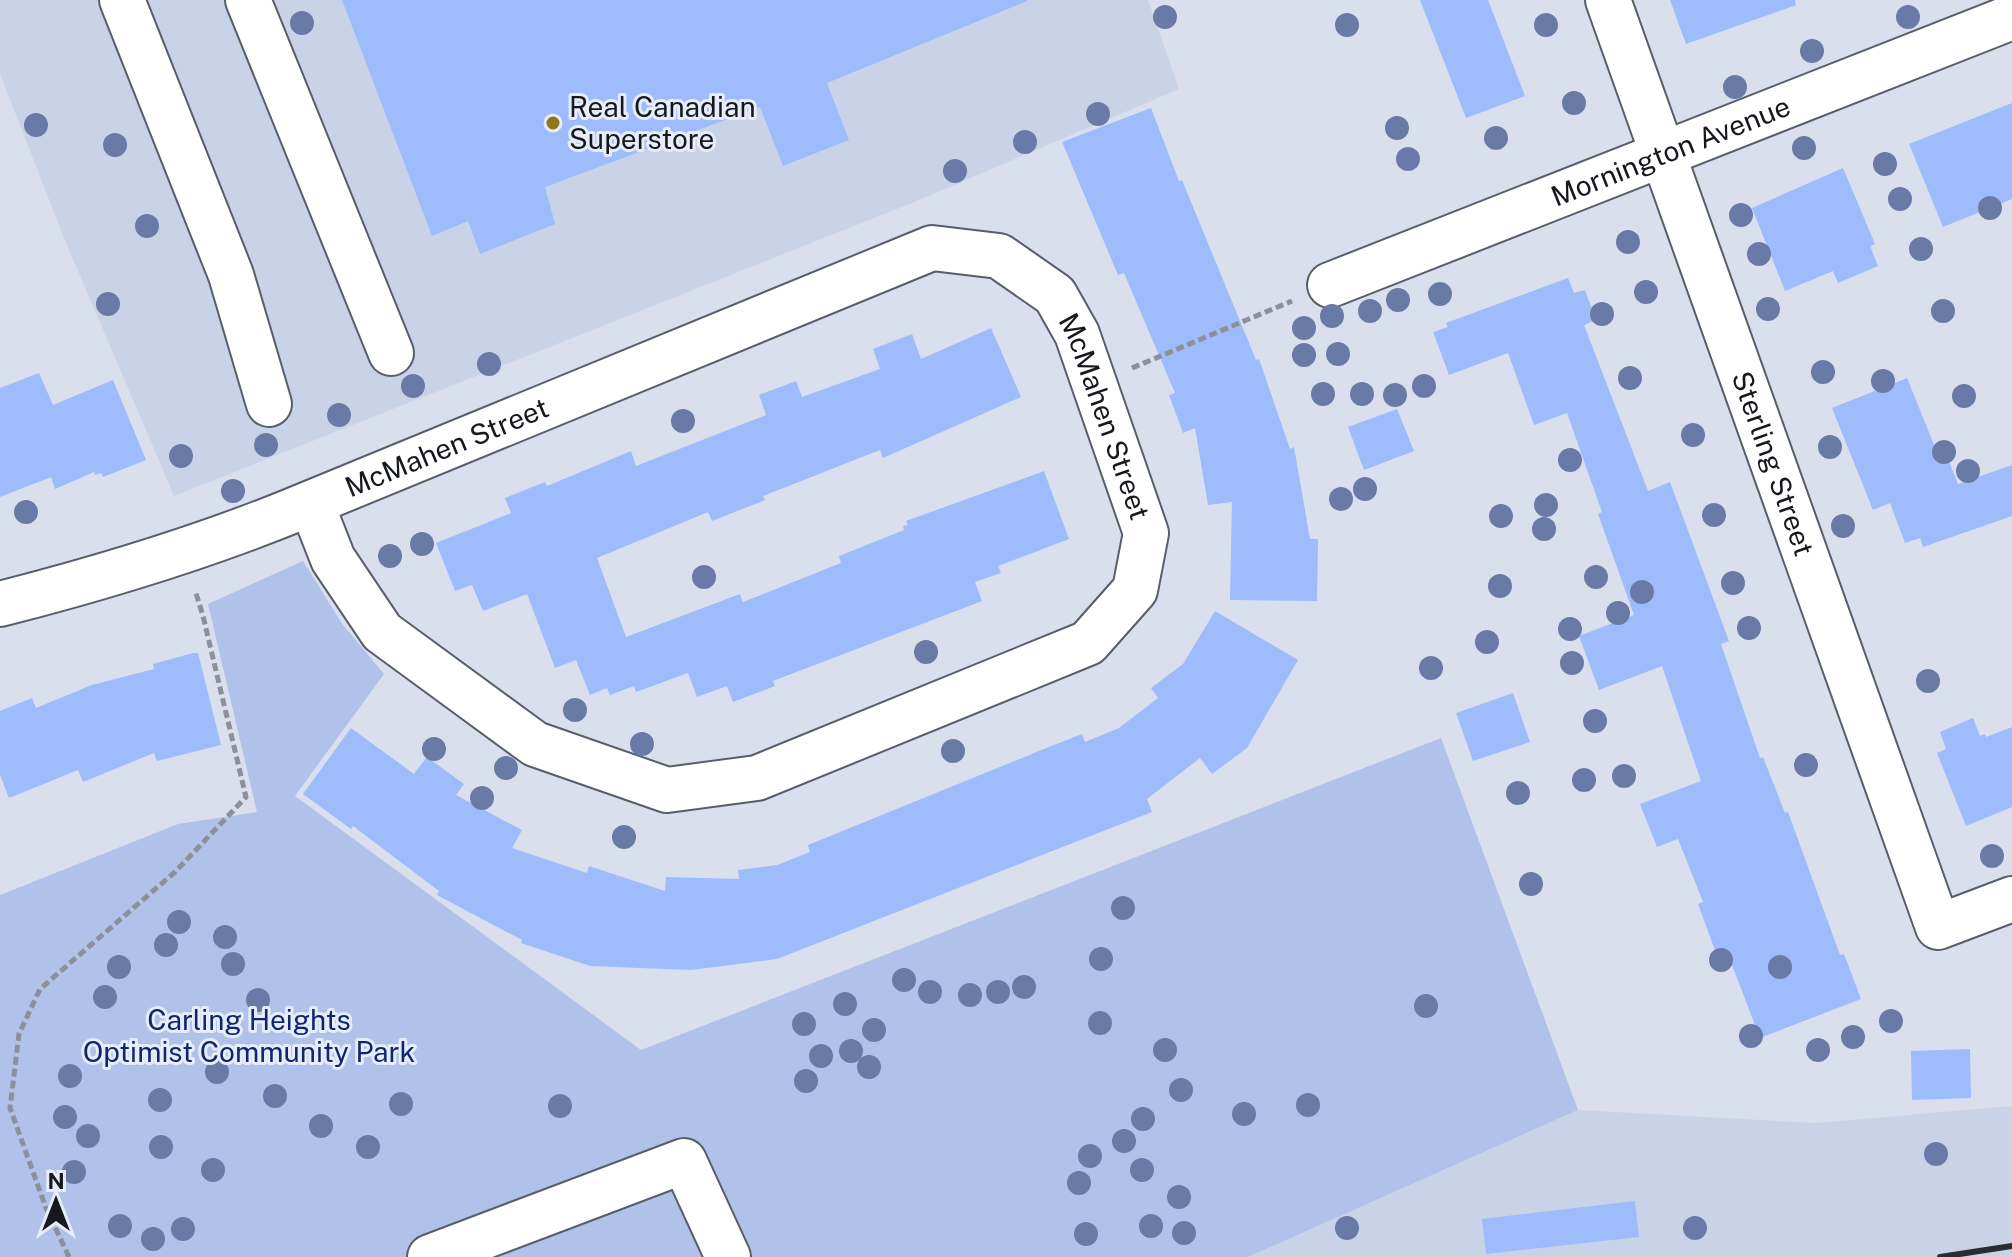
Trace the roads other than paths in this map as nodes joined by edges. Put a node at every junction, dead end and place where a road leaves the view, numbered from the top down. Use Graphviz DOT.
graph roads {
  1 [pos="122,0"];
  2 [pos="248,0"];
  3 [pos="1608,0"];
  4 [pos="2012,17"];
  5 [pos="1664,154"];
  6 [pos="1330,285"];
  7 [pos="391,353"];
  8 [pos="269,404"];
  9 [pos="311,503"];
  10 [pos="0,604"];
  11 [pos="2012,899"];
  12 [pos="430,1257"];
  13 [pos="728,1257"];
  1 -- 8 [label="street"];
  2 -- 7 [label="street"];
  3 -- 5 [label="street, Sterling Street"];
  4 -- 5 [label="street, Mornington Avenue"];
  5 -- 6 [label="street, Mornington Avenue"];
  5 -- 11 [label="street, Sterling Street"];
  9 -- 9 [label="street, McMahen Street"];
  9 -- 10 [label="street, McMahen Street"];
  12 -- 13 [label="street"];
}
